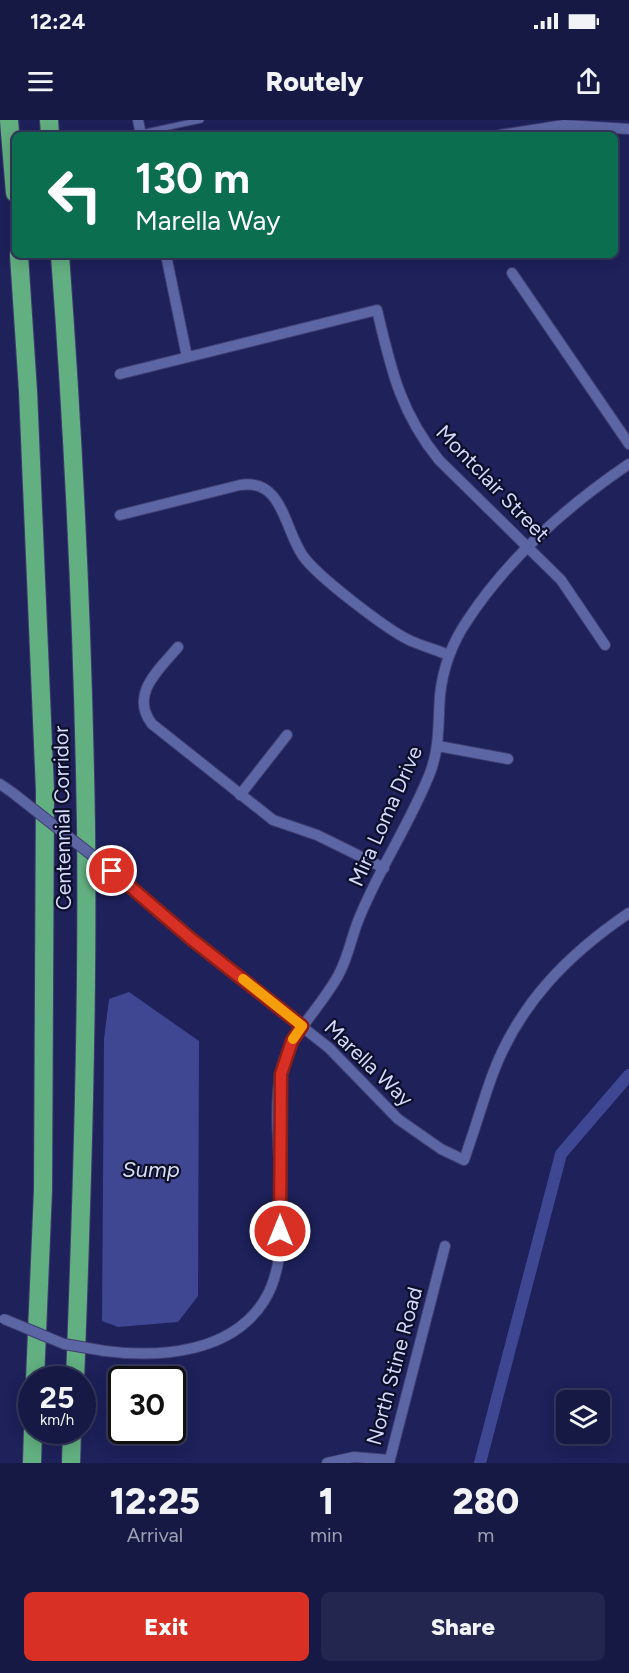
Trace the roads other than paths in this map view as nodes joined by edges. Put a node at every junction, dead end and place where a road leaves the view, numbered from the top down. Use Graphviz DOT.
graph roads {
  1 [pos="9,120"];
  2 [pos="201,120"];
  3 [pos="629,129"];
  4 [pos="150,132"];
  5 [pos="519,132"];
  6 [pos="12,156"];
  7 [pos="19,258"];
  8 [pos="60,258"];
  9 [pos="167,258"];
  10 [pos="512,273"];
  11 [pos="187,357"];
  12 [pos="120,374"];
  13 [pos="629,444"];
  14 [pos="629,464"];
  15 [pos="120,515"];
  16 [pos="527,547"];
  17 [pos="605,645"];
  18 [pos="178,647"];
  19 [pos="449,655"];
  20 [pos="287,735"];
  21 [pos="438,746"];
  22 [pos="508,759"];
  23 [pos="0,784"];
  24 [pos="240,795"];
  25 [pos="384,868"];
  26 [pos="629,913"];
  27 [pos="302,1026"];
  28 [pos="446,1246"];
  29 [pos="2,1318"];
  30 [pos="36,1366"];
  31 [pos="75,1366"];
  32 [pos="33,1444"];
  33 [pos="72,1444"];
  34 [pos="389,1461"];
  35 [pos="32,1463"];
  36 [pos="71,1463"];
  37 [pos="327,1463"];
  1 -- 6 [label="highway"];
  2 -- 4 [label="lane"];
  3 -- 5 [label="street"];
  7 -- 30 [label="highway, Centennial Corridor"];
  8 -- 31 [label="highway, Centennial Corridor"];
  9 -- 11 [label="street"];
  10 -- 13 [label="street"];
  11 -- 12 [label="street, Montclair Street"];
  11 -- 16 [label="street, Montclair Street"];
  14 -- 16 [label="street, Mira Loma Drive"];
  15 -- 19 [label="street"];
  16 -- 17 [label="street, Montclair Street"];
  16 -- 19 [label="street, Mira Loma Drive"];
  18 -- 24 [label="street"];
  19 -- 21 [label="street, Mira Loma Drive"];
  20 -- 24 [label="street"];
  21 -- 22 [label="street"];
  21 -- 25 [label="street, Mira Loma Drive"];
  23 -- 27 [label="street, Marella Way, bridge"];
  24 -- 25 [label="street"];
  25 -- 27 [label="street, Mira Loma Drive"];
  26 -- 27 [label="street, Marella Way"];
  27 -- 29 [label="street, Mira Loma Drive, bridge"];
  28 -- 34 [label="street, North Stine Road"];
  32 -- 35 [label="highway"];
  33 -- 36 [label="highway"];
  34 -- 37 [label="street"];
}
